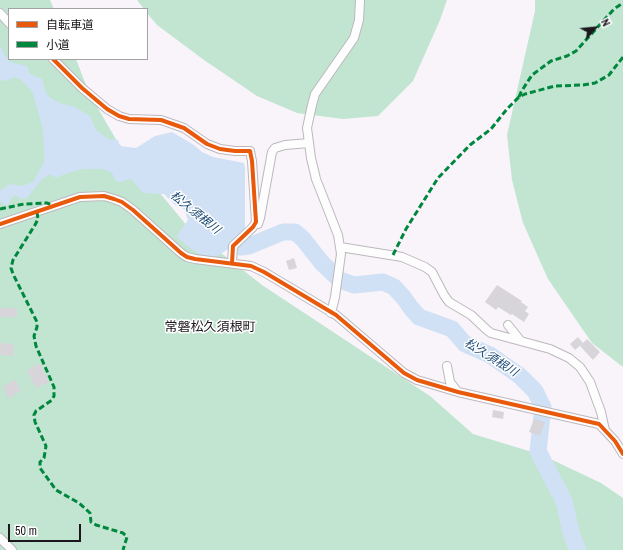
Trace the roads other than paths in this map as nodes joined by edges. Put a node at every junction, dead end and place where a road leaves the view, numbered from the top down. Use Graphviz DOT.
graph roads {
  1 [pos="360,0"];
  2 [pos="0,14"];
  3 [pos="8,22"];
  4 [pos="54,60"];
  5 [pos="309,143"];
  6 [pos="0,224"];
  7 [pos="255,224"];
  8 [pos="340,247"];
  9 [pos="232,263"];
  10 [pos="331,313"];
  11 [pos="508,326"];
  12 [pos="520,340"];
  13 [pos="447,366"];
  14 [pos="458,392"];
  15 [pos="605,430"];
  16 [pos="623,454"];
  17 [pos="0,538"];
  18 [pos="12,550"];
  1 -- 5 [label="street"];
  2 -- 3 [label="street"];
  4 -- 7 [label="street"];
  5 -- 7 [label="street"];
  5 -- 8 [label="street"];
  6 -- 9 [label="street"];
  7 -- 9 [label="street"];
  8 -- 10 [label="street"];
  8 -- 12 [label="street"];
  9 -- 10 [label="street"];
  10 -- 14 [label="street"];
  11 -- 12 [label="street"];
  12 -- 15 [label="street"];
  13 -- 14 [label="street"];
  14 -- 15 [label="street"];
  15 -- 16 [label="street"];
  17 -- 18 [label="street"];
}
